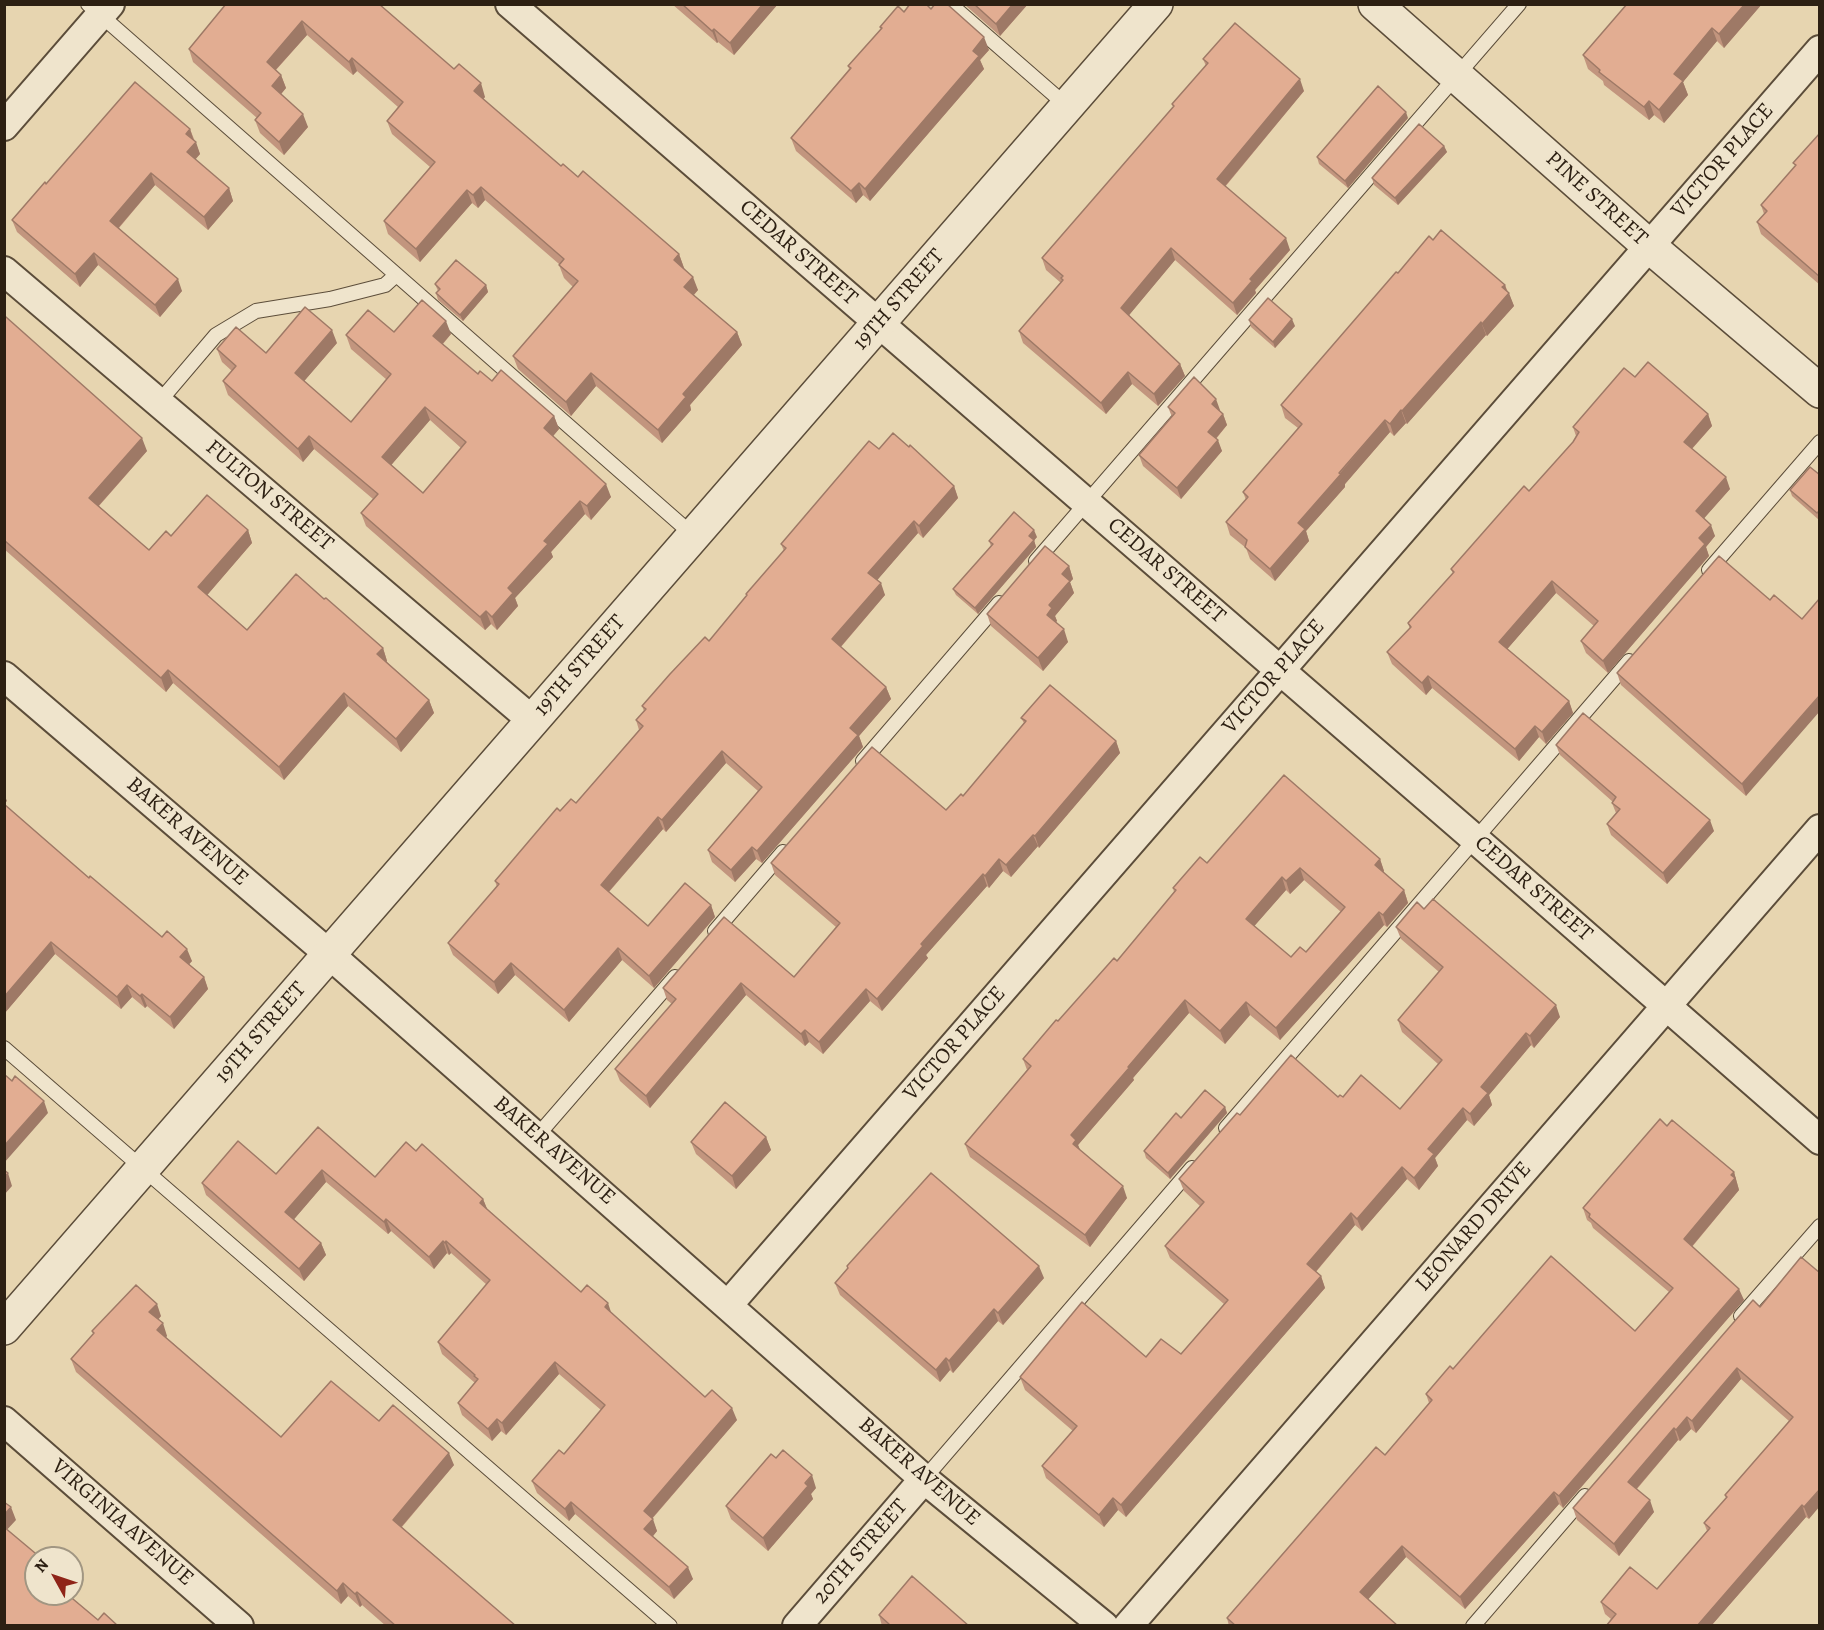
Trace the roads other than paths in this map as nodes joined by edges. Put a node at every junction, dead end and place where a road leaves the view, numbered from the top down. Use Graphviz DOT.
graph roads {
  1 [pos="510,4"];
  2 [pos="950,4"];
  3 [pos="1156,4"];
  4 [pos="1375,4"];
  5 [pos="1519,4"];
  6 [pos="100,8"];
  7 [pos="1820,50"];
  8 [pos="1457,75"];
  9 [pos="1068,106"];
  10 [pos="4,126"];
  11 [pos="1649,246"];
  12 [pos="4,271"];
  13 [pos="396,275"];
  14 [pos="879,323"];
  15 [pos="1820,391"];
  16 [pos="159,402"];
  17 [pos="1820,442"];
  18 [pos="1086,503"];
  19 [pos="694,536"];
  20 [pos="1024,575"];
  21 [pos="1702,577"];
  22 [pos="1008,593"];
  23 [pos="1639,650"];
  24 [pos="1280,670"];
  25 [pos="4,676"];
  26 [pos="532,721"];
  27 [pos="851,774"];
  28 [pos="1820,829"];
  29 [pos="796,837"];
  30 [pos="1475,839"];
  31 [pos="710,937"];
  32 [pos="329,954"];
  33 [pos="686,964"];
  34 [pos="1667,1005"];
  35 [pos="4,1048"];
  36 [pos="537,1136"];
  37 [pos="1219,1137"];
  38 [pos="1820,1140"];
  39 [pos="1203,1155"];
  40 [pos="143,1169"];
  41 [pos="1820,1226"];
  42 [pos="728,1305"];
  43 [pos="1735,1323"];
  44 [pos="4,1328"];
  45 [pos="4,1421"];
  46 [pos="924,1479"];
  47 [pos="1596,1483"];
  48 [pos="240,1626"];
  49 [pos="670,1626"];
  50 [pos="797,1626"];
  51 [pos="1104,1626"];
  52 [pos="1128,1626"];
  53 [pos="1473,1626"];
  1 -- 14 [label="street, CEDAR STREET"];
  2 -- 9 [label="lane"];
  3 -- 9 [label="street, 19TH STREET"];
  4 -- 8 [label="street, PINE STREET"];
  5 -- 8 [label="lane"];
  6 -- 10 [label="street"];
  6 -- 13 [label="lane"];
  7 -- 11 [label="street, VICTOR PLACE"];
  8 -- 11 [label="street, PINE STREET"];
  8 -- 18 [label="lane"];
  9 -- 14 [label="street, 19TH STREET"];
  11 -- 15 [label="street, PINE STREET"];
  11 -- 24 [label="street, VICTOR PLACE"];
  12 -- 16 [label="street, FULTON STREET"];
  13 -- 16 [label="lane"];
  13 -- 19 [label="lane"];
  14 -- 18 [label="street, CEDAR STREET"];
  14 -- 19 [label="street, 19TH STREET"];
  16 -- 26 [label="street, FULTON STREET"];
  17 -- 21 [label="lane"];
  18 -- 20 [label="lane"];
  18 -- 24 [label="street, CEDAR STREET"];
  19 -- 26 [label="street, 19TH STREET"];
  22 -- 27 [label="lane"];
  23 -- 30 [label="lane"];
  24 -- 30 [label="street, CEDAR STREET"];
  24 -- 42 [label="street, VICTOR PLACE"];
  25 -- 32 [label="street, BAKER AVENUE"];
  26 -- 32 [label="street, 19TH STREET"];
  28 -- 34 [label="street, LEONARD DRIVE"];
  29 -- 31 [label="lane"];
  30 -- 34 [label="street, CEDAR STREET"];
  30 -- 37 [label="lane"];
  32 -- 36 [label="street, BAKER AVENUE"];
  32 -- 40 [label="street, 19TH STREET"];
  33 -- 36 [label="lane"];
  34 -- 38 [label="street, CEDAR STREET"];
  34 -- 52 [label="street, LEONARD DRIVE"];
  35 -- 40 [label="lane"];
  36 -- 42 [label="street, BAKER AVENUE"];
  39 -- 46 [label="lane"];
  40 -- 44 [label="street, 19TH STREET"];
  40 -- 49 [label="lane"];
  41 -- 43 [label="lane"];
  42 -- 46 [label="street, BAKER AVENUE"];
  45 -- 48 [label="street, VIRGINIA AVENUE"];
  46 -- 50 [label="street, 20TH STREET"];
  46 -- 51 [label="street, BAKER AVENUE"];
  47 -- 53 [label="lane"];
}
